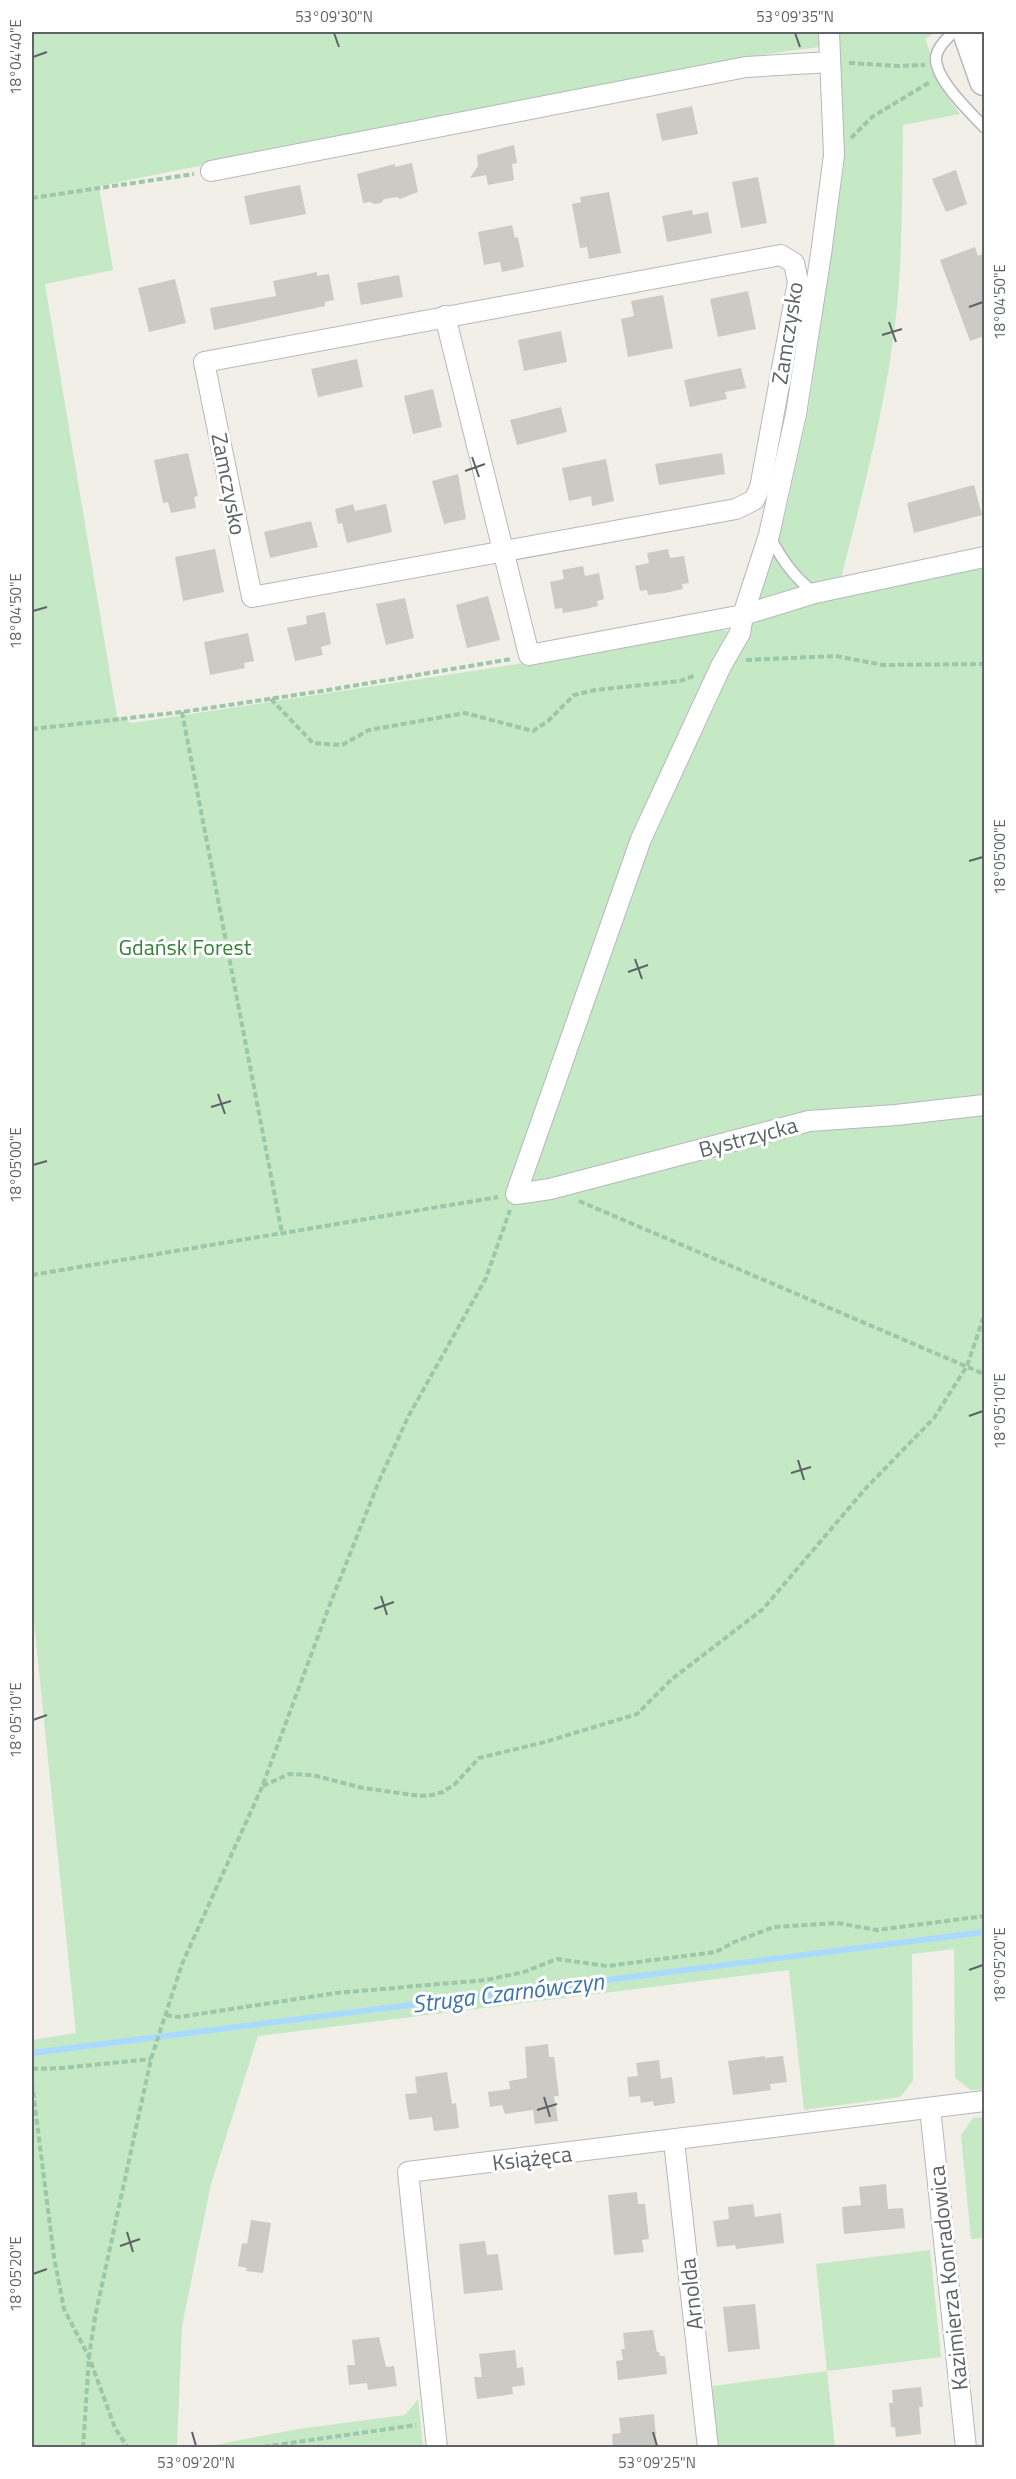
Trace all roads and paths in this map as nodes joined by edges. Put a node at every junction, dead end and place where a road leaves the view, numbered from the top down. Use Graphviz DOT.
graph roads {
  1 [pos="829,32"];
  2 [pos="954,32"];
  3 [pos="968,32"];
  4 [pos="830,62"];
  5 [pos="939,70"];
  6 [pos="984,81"];
  7 [pos="984,127"];
  8 [pos="834,155"];
  9 [pos="211,171"];
  10 [pos="32,198"];
  11 [pos="32,280"];
  12 [pos="32,286"];
  13 [pos="445,316"];
  14 [pos="769,535"];
  15 [pos="503,551"];
  16 [pos="984,557"];
  17 [pos="815,593"];
  18 [pos="743,615"];
  19 [pos="529,655"];
  20 [pos="984,664"];
  21 [pos="721,666"];
  22 [pos="271,699"];
  23 [pos="182,712"];
  24 [pos="32,729"];
  25 [pos="984,1105"];
  26 [pos="550,1189"];
  27 [pos="516,1194"];
  28 [pos="282,1233"];
  29 [pos="32,1275"];
  30 [pos="984,1316"];
  31 [pos="967,1366"];
  32 [pos="984,1374"];
  33 [pos="262,1787"];
  34 [pos="984,1916"];
  35 [pos="165,2014"];
  36 [pos="152,2059"];
  37 [pos="32,2069"];
  38 [pos="32,2083"];
  39 [pos="984,2101"];
  40 [pos="930,2108"];
  41 [pos="674,2141"];
  42 [pos="88,2357"];
  43 [pos="435,2422"];
  44 [pos="83,2448"];
  45 [pos="128,2448"];
  46 [pos="255,2448"];
  47 [pos="437,2448"];
  48 [pos="708,2448"];
  49 [pos="966,2448"];
  1 -- 4 [label="street"];
  2 -- 5 [label="lane"];
  3 -- 6 [label="street"];
  4 -- 5 [label="path"];
  4 -- 8 [label="street"];
  4 -- 9 [label="street"];
  5 -- 7 [label="lane"];
  5 -- 8 [label="path"];
  8 -- 14 [label="street"];
  9 -- 10 [label="path"];
  11 -- 12 [label="path"];
  13 -- 15 [label="street"];
  13 -- 15 [label="street, Zamczysko"];
  13 -- 15 [label="street, Zamczysko"];
  14 -- 17 [label="lane"];
  14 -- 18 [label="street"];
  15 -- 19 [label="street"];
  16 -- 17 [label="street"];
  17 -- 18 [label="street"];
  18 -- 19 [label="street"];
  18 -- 21 [label="street"];
  19 -- 22 [label="path"];
  20 -- 21 [label="path"];
  21 -- 22 [label="path"];
  21 -- 27 [label="street"];
  22 -- 23 [label="path"];
  23 -- 24 [label="path"];
  23 -- 28 [label="path"];
  25 -- 26 [label="street, Bystrzycka"];
  26 -- 27 [label="street, Bystrzycka"];
  26 -- 31 [label="path"];
  27 -- 28 [label="path"];
  27 -- 33 [label="path"];
  28 -- 29 [label="path"];
  30 -- 31 [label="path"];
  31 -- 32 [label="path"];
  31 -- 33 [label="path"];
  33 -- 35 [label="path"];
  34 -- 35 [label="path"];
  35 -- 36 [label="path"];
  36 -- 37 [label="path"];
  36 -- 42 [label="path"];
  38 -- 42 [label="path"];
  39 -- 40 [label="street, Książęca"];
  40 -- 41 [label="street, Książęca"];
  40 -- 49 [label="street, Kazimierza Konradowica"];
  41 -- 43 [label="street, Książęca"];
  41 -- 48 [label="street, Arnolda"];
  42 -- 44 [label="path"];
  42 -- 45 [label="path"];
  43 -- 46 [label="path"];
  43 -- 47 [label="street, Książęca"];
}
